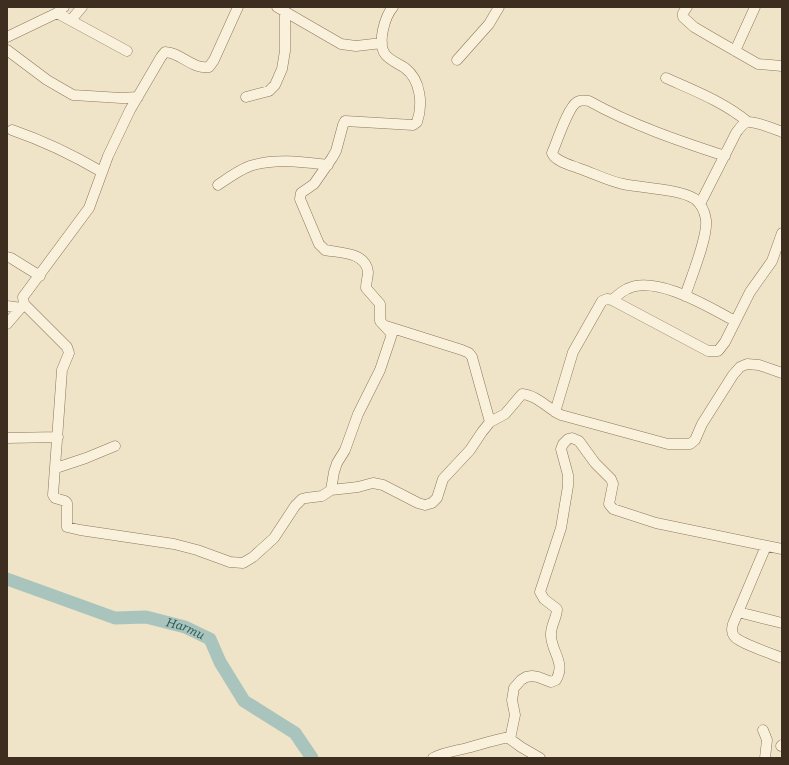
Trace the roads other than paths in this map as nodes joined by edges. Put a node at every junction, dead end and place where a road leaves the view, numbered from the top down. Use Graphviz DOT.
graph roads {
  1 [pos="82,7"];
  2 [pos="238,7"];
  3 [pos="393,7"];
  4 [pos="499,7"];
  5 [pos="687,7"];
  6 [pos="755,7"];
  7 [pos="281,9"];
  8 [pos="60,10"];
  9 [pos="71,20"];
  10 [pos="7,37"];
  11 [pos="382,43"];
  12 [pos="7,50"];
  13 [pos="127,51"];
  14 [pos="735,51"];
  15 [pos="457,60"];
  16 [pos="782,66"];
  17 [pos="666,78"];
  18 [pos="138,97"];
  19 [pos="246,98"];
  20 [pos="748,122"];
  21 [pos="12,130"];
  22 [pos="782,132"];
  23 [pos="725,156"];
  24 [pos="328,165"];
  25 [pos="102,172"];
  26 [pos="218,185"];
  27 [pos="700,204"];
  28 [pos="782,233"];
  29 [pos="7,257"];
  30 [pos="40,276"];
  31 [pos="686,296"];
  32 [pos="612,300"];
  33 [pos="7,306"];
  34 [pos="22,306"];
  35 [pos="736,321"];
  36 [pos="7,324"];
  37 [pos="384,325"];
  38 [pos="782,373"];
  39 [pos="555,412"];
  40 [pos="490,422"];
  41 [pos="58,437"];
  42 [pos="7,438"];
  43 [pos="115,446"];
  44 [pos="56,468"];
  45 [pos="331,490"];
  46 [pos="766,546"];
  47 [pos="782,550"];
  48 [pos="738,612"];
  49 [pos="782,623"];
  50 [pos="782,658"];
  51 [pos="763,730"];
  52 [pos="510,737"];
  53 [pos="433,758"];
  54 [pos="540,758"];
  55 [pos="765,758"];
  1 -- 9 [label="street"];
  2 -- 18 [label="street"];
  3 -- 11 [label="street"];
  4 -- 15 [label="street"];
  5 -- 14 [label="street"];
  6 -- 14 [label="street"];
  7 -- 11 [label="street"];
  7 -- 19 [label="street"];
  8 -- 9 [label="street"];
  8 -- 10 [label="street"];
  9 -- 13 [label="street"];
  11 -- 24 [label="street"];
  12 -- 18 [label="street"];
  14 -- 16 [label="street"];
  17 -- 20 [label="street"];
  18 -- 25 [label="street"];
  20 -- 22 [label="street"];
  20 -- 23 [label="street"];
  21 -- 25 [label="street"];
  23 -- 27 [label="street"];
  23 -- 27 [label="street"];
  24 -- 26 [label="street"];
  24 -- 37 [label="street"];
  25 -- 30 [label="street"];
  27 -- 31 [label="street"];
  28 -- 35 [label="street"];
  29 -- 30 [label="street"];
  30 -- 34 [label="street"];
  31 -- 32 [label="street"];
  31 -- 35 [label="street"];
  32 -- 35 [label="street"];
  32 -- 39 [label="street"];
  33 -- 34 [label="street"];
  34 -- 36 [label="street"];
  34 -- 41 [label="street"];
  37 -- 40 [label="street"];
  37 -- 45 [label="street"];
  38 -- 39 [label="street"];
  39 -- 40 [label="street"];
  40 -- 45 [label="street"];
  41 -- 42 [label="street"];
  41 -- 44 [label="street"];
  43 -- 44 [label="street"];
  44 -- 45 [label="street"];
  46 -- 47 [label="street"];
  46 -- 48 [label="street"];
  46 -- 52 [label="street"];
  48 -- 49 [label="street"];
  48 -- 50 [label="street"];
  51 -- 55 [label="street"];
  52 -- 53 [label="street"];
  52 -- 54 [label="street"];
}
